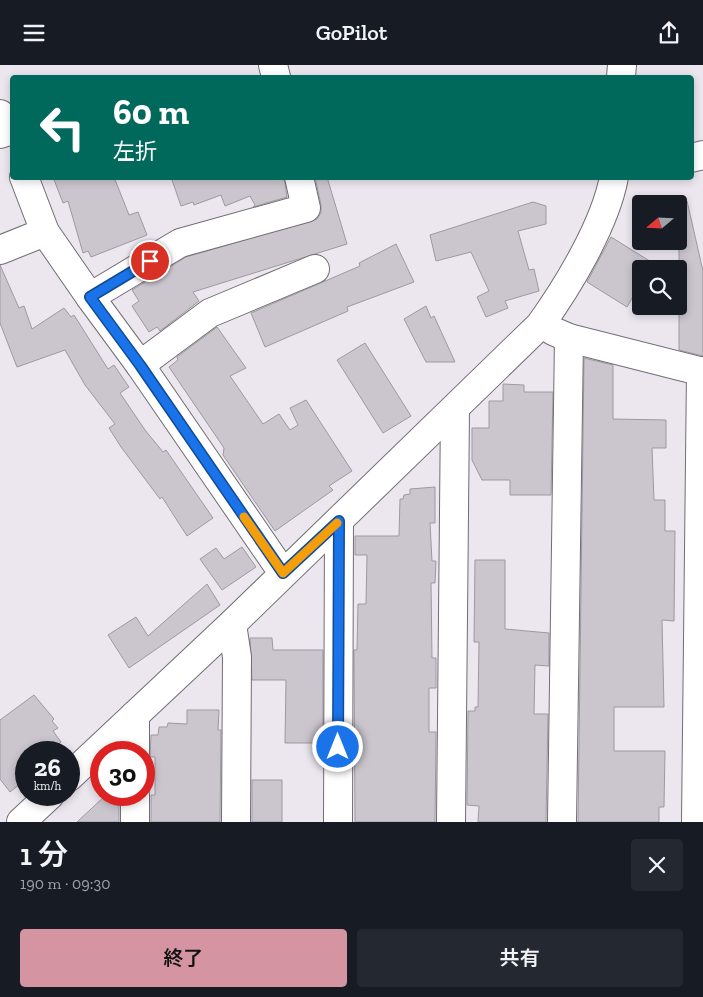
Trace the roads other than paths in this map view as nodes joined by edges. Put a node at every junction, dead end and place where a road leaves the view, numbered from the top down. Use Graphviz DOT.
graph roads {
  1 [pos="25,180"];
  2 [pos="300,180"];
  3 [pos="615,180"];
  4 [pos="45,232"];
  5 [pos="0,250"];
  6 [pos="315,269"];
  7 [pos="90,297"];
  8 [pos="540,325"];
  9 [pos="569,338"];
  10 [pos="140,365"];
  11 [pos="702,371"];
  12 [pos="455,409"];
  13 [pos="339,521"];
  14 [pos="283,573"];
  15 [pos="232,624"];
  16 [pos="134,715"];
  17 [pos="134,741"];
  18 [pos="80,767"];
  19 [pos="38,806"];
  20 [pos="135,806"];
  21 [pos="21,822"];
  22 [pos="135,822"];
  23 [pos="236,822"];
  24 [pos="338,822"];
  25 [pos="451,822"];
  26 [pos="562,822"];
  27 [pos="696,822"];
  1 -- 4 [label="street"];
  2 -- 7 [label="street"];
  3 -- 8 [label="street"];
  4 -- 5 [label="street"];
  4 -- 7 [label="street"];
  6 -- 10 [label="street"];
  7 -- 10 [label="street"];
  8 -- 9 [label="street"];
  8 -- 12 [label="street"];
  9 -- 11 [label="street"];
  9 -- 26 [label="street"];
  10 -- 14 [label="street"];
  11 -- 27 [label="street"];
  12 -- 13 [label="street"];
  12 -- 25 [label="street"];
  13 -- 14 [label="street"];
  13 -- 24 [label="street"];
  14 -- 15 [label="street"];
  15 -- 16 [label="street"];
  15 -- 23 [label="street"];
  16 -- 17 [label="street"];
  16 -- 18 [label="street"];
  19 -- 21 [label="street"];
  20 -- 22 [label="street"];
}
